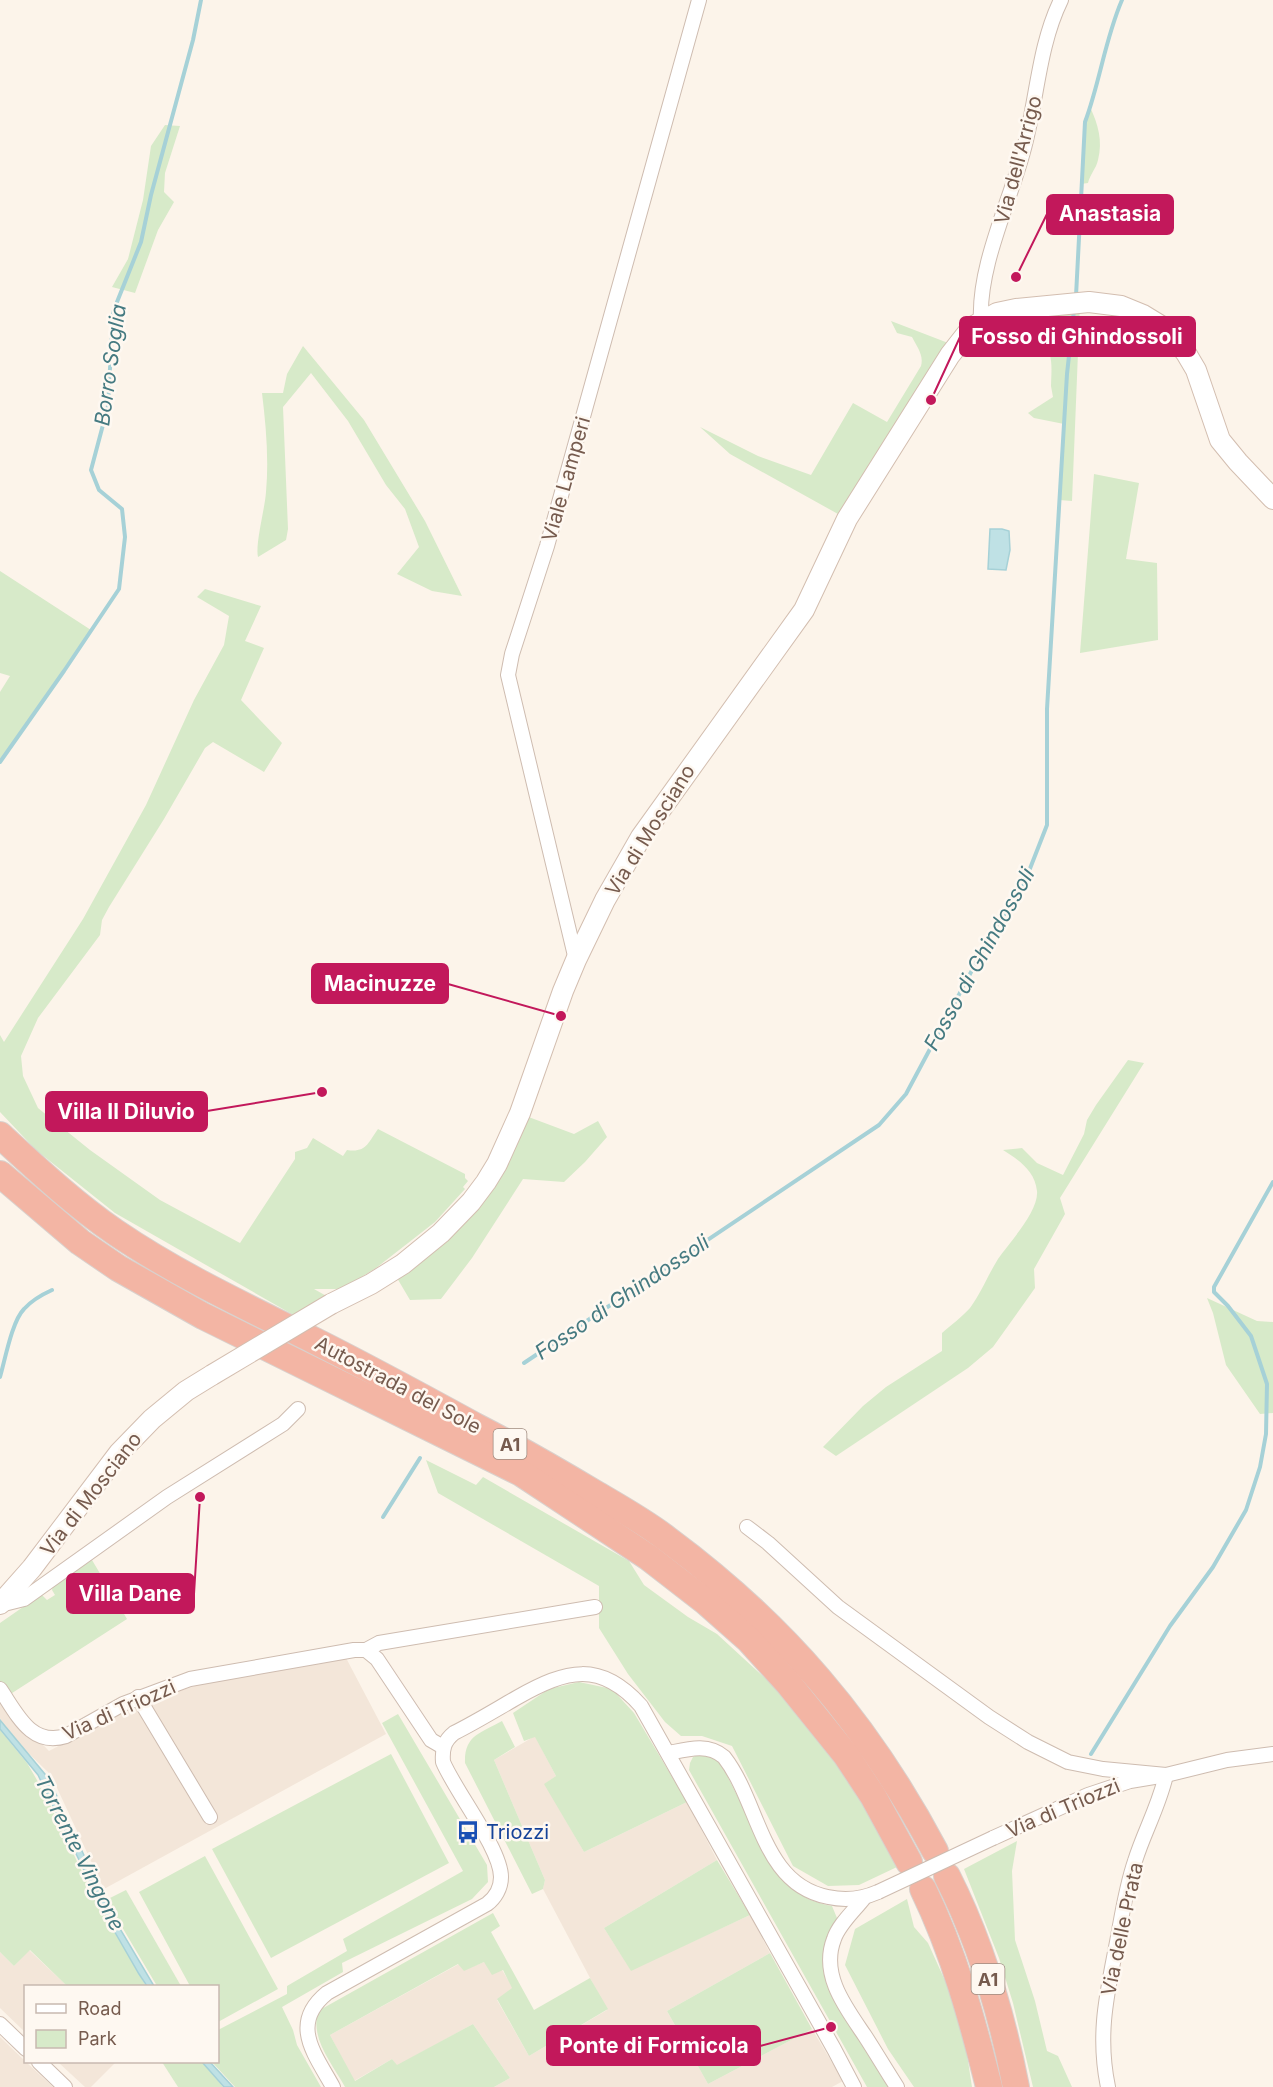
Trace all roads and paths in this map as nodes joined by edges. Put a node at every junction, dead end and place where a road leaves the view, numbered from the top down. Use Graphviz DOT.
graph roads {
  1 [pos="699,0"];
  2 [pos="1061,0"];
  3 [pos="981,321"];
  4 [pos="1273,499"];
  5 [pos="576,960"];
  6 [pos="0,1135"];
  7 [pos="0,1174"];
  8 [pos="298,1409"];
  9 [pos="747,1527"];
  10 [pos="0,1605"];
  11 [pos="595,1607"];
  12 [pos="366,1650"];
  13 [pos="0,1689"];
  14 [pos="138,1697"];
  15 [pos="443,1747"];
  16 [pos="669,1753"];
  17 [pos="1273,1754"];
  18 [pos="1166,1775"];
  19 [pos="210,1816"];
  20 [pos="935,1851"];
  21 [pos="909,1862"];
  22 [pos="947,1876"];
  23 [pos="922,1889"];
  24 [pos="864,1898"];
  25 [pos="0,2024"];
  26 [pos="24,2047"];
  27 [pos="41,2063"];
  28 [pos="65,2087"];
  29 [pos="333,2087"];
  30 [pos="854,2087"];
  31 [pos="897,2087"];
  32 [pos="989,2087"];
  33 [pos="1016,2087"];
  34 [pos="1108,2087"];
  1 -- 5 [label="street, Viale Lamperi"];
  2 -- 3 [label="street, Via dell'Arrigo"];
  3 -- 4 [label="main road, Via di Mosciano"];
  3 -- 5 [label="main road, Via di Mosciano"];
  5 -- 10 [label="main road, Via di Mosciano, bridge"];
  6 -- 20 [label="highway, Autostrada del Sole / A1"];
  7 -- 21 [label="highway, Autostrada del Sole / A1"];
  8 -- 10 [label="street"];
  9 -- 18 [label="street"];
  11 -- 12 [label="street, Via di Triozzi"];
  12 -- 14 [label="street, Via di Triozzi"];
  12 -- 15 [label="street"];
  13 -- 14 [label="street, Via di Triozzi"];
  14 -- 19 [label="street"];
  15 -- 16 [label="street"];
  15 -- 29 [label="street"];
  16 -- 24 [label="street, Via di Triozzi"];
  16 -- 30 [label="street"];
  17 -- 18 [label="street, Via di Triozzi"];
  18 -- 24 [label="street, Via di Triozzi, bridge"];
  18 -- 34 [label="street, Via delle Prata"];
  22 -- 33 [label="highway, A1"];
  23 -- 32 [label="highway, A1"];
  24 -- 31 [label="street, Via di Triozzi"];
  25 -- 26 [label="street"];
  27 -- 28 [label="street"];
}
